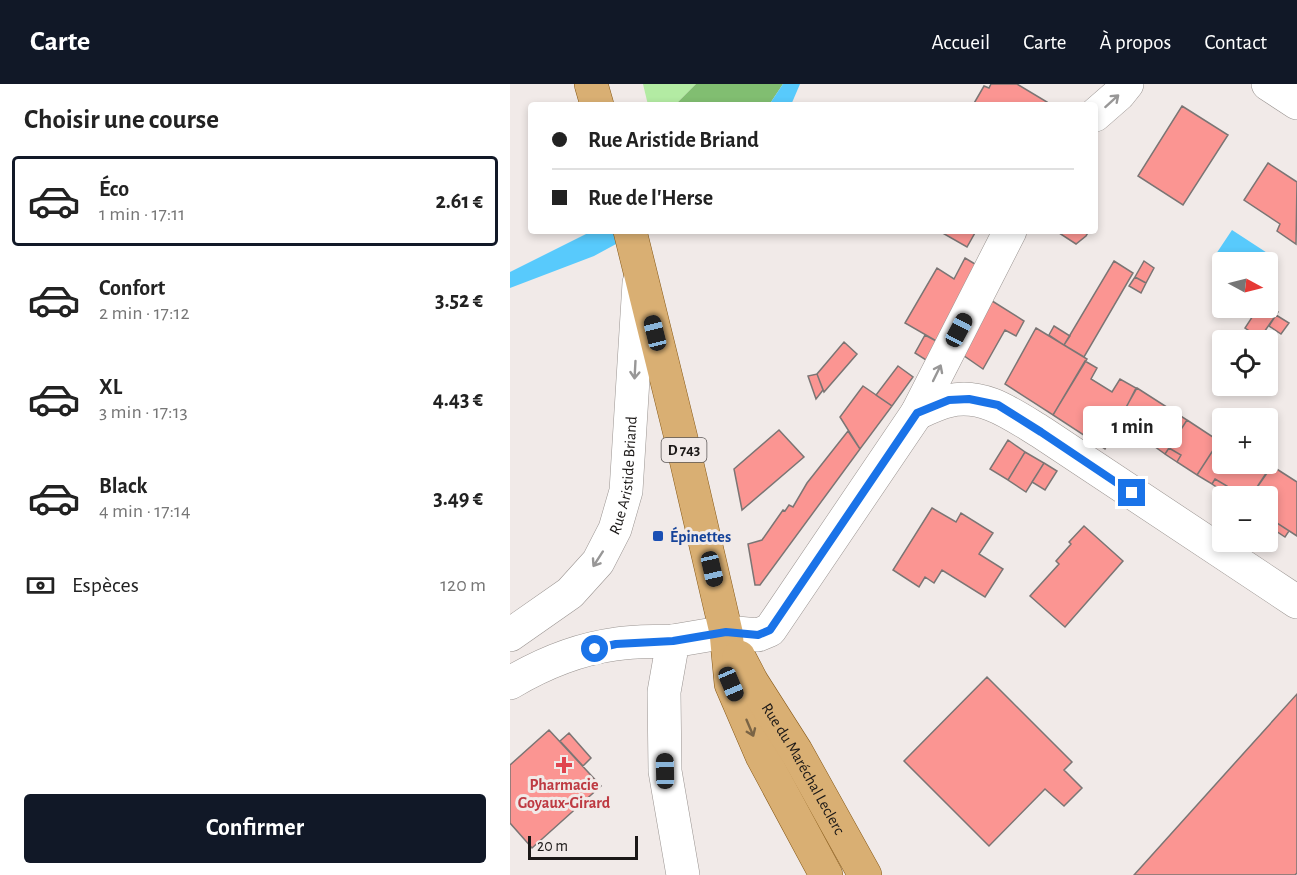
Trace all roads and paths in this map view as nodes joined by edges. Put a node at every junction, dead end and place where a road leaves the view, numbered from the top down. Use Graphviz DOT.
graph roads {
  1 [pos="591,84"];
  2 [pos="1127,84"];
  3 [pos="1268,84"];
  4 [pos="596,102"];
  5 [pos="1297,103"];
  6 [pos="1098,112"];
  7 [pos="631,234"];
  8 [pos="1008,234"];
  9 [pos="640,270"];
  10 [pos="917,413"];
  11 [pos="1297,602"];
  12 [pos="726,632"];
  13 [pos="510,635"];
  14 [pos="673,641"];
  15 [pos="510,683"];
  16 [pos="683,875"];
  17 [pos="826,875"];
  18 [pos="865,875"];
  1 -- 4 [label="main road"];
  6 -- 2 [label="street, one-way"];
  3 -- 5 [label="street"];
  7 -- 9 [label="main road, Rue du Maréchal Leclerc / D 743"];
  10 -- 8 [label="street, one-way"];
  9 -- 12 [label="main road, Rue du Maréchal Leclerc / D 743"];
  9 -- 13 [label="street, Rue Aristide Briand, one-way"];
  10 -- 11 [label="street"];
  10 -- 12 [label="street"];
  12 -- 14 [label="street"];
  12 -- 17 [label="main road, Rue du Maréchal Leclerc / D 743, one-way"];
  12 -- 18 [label="main road, Rue du Maréchal Leclerc / D 743"];
  14 -- 15 [label="street"];
  14 -- 16 [label="street"];
}
